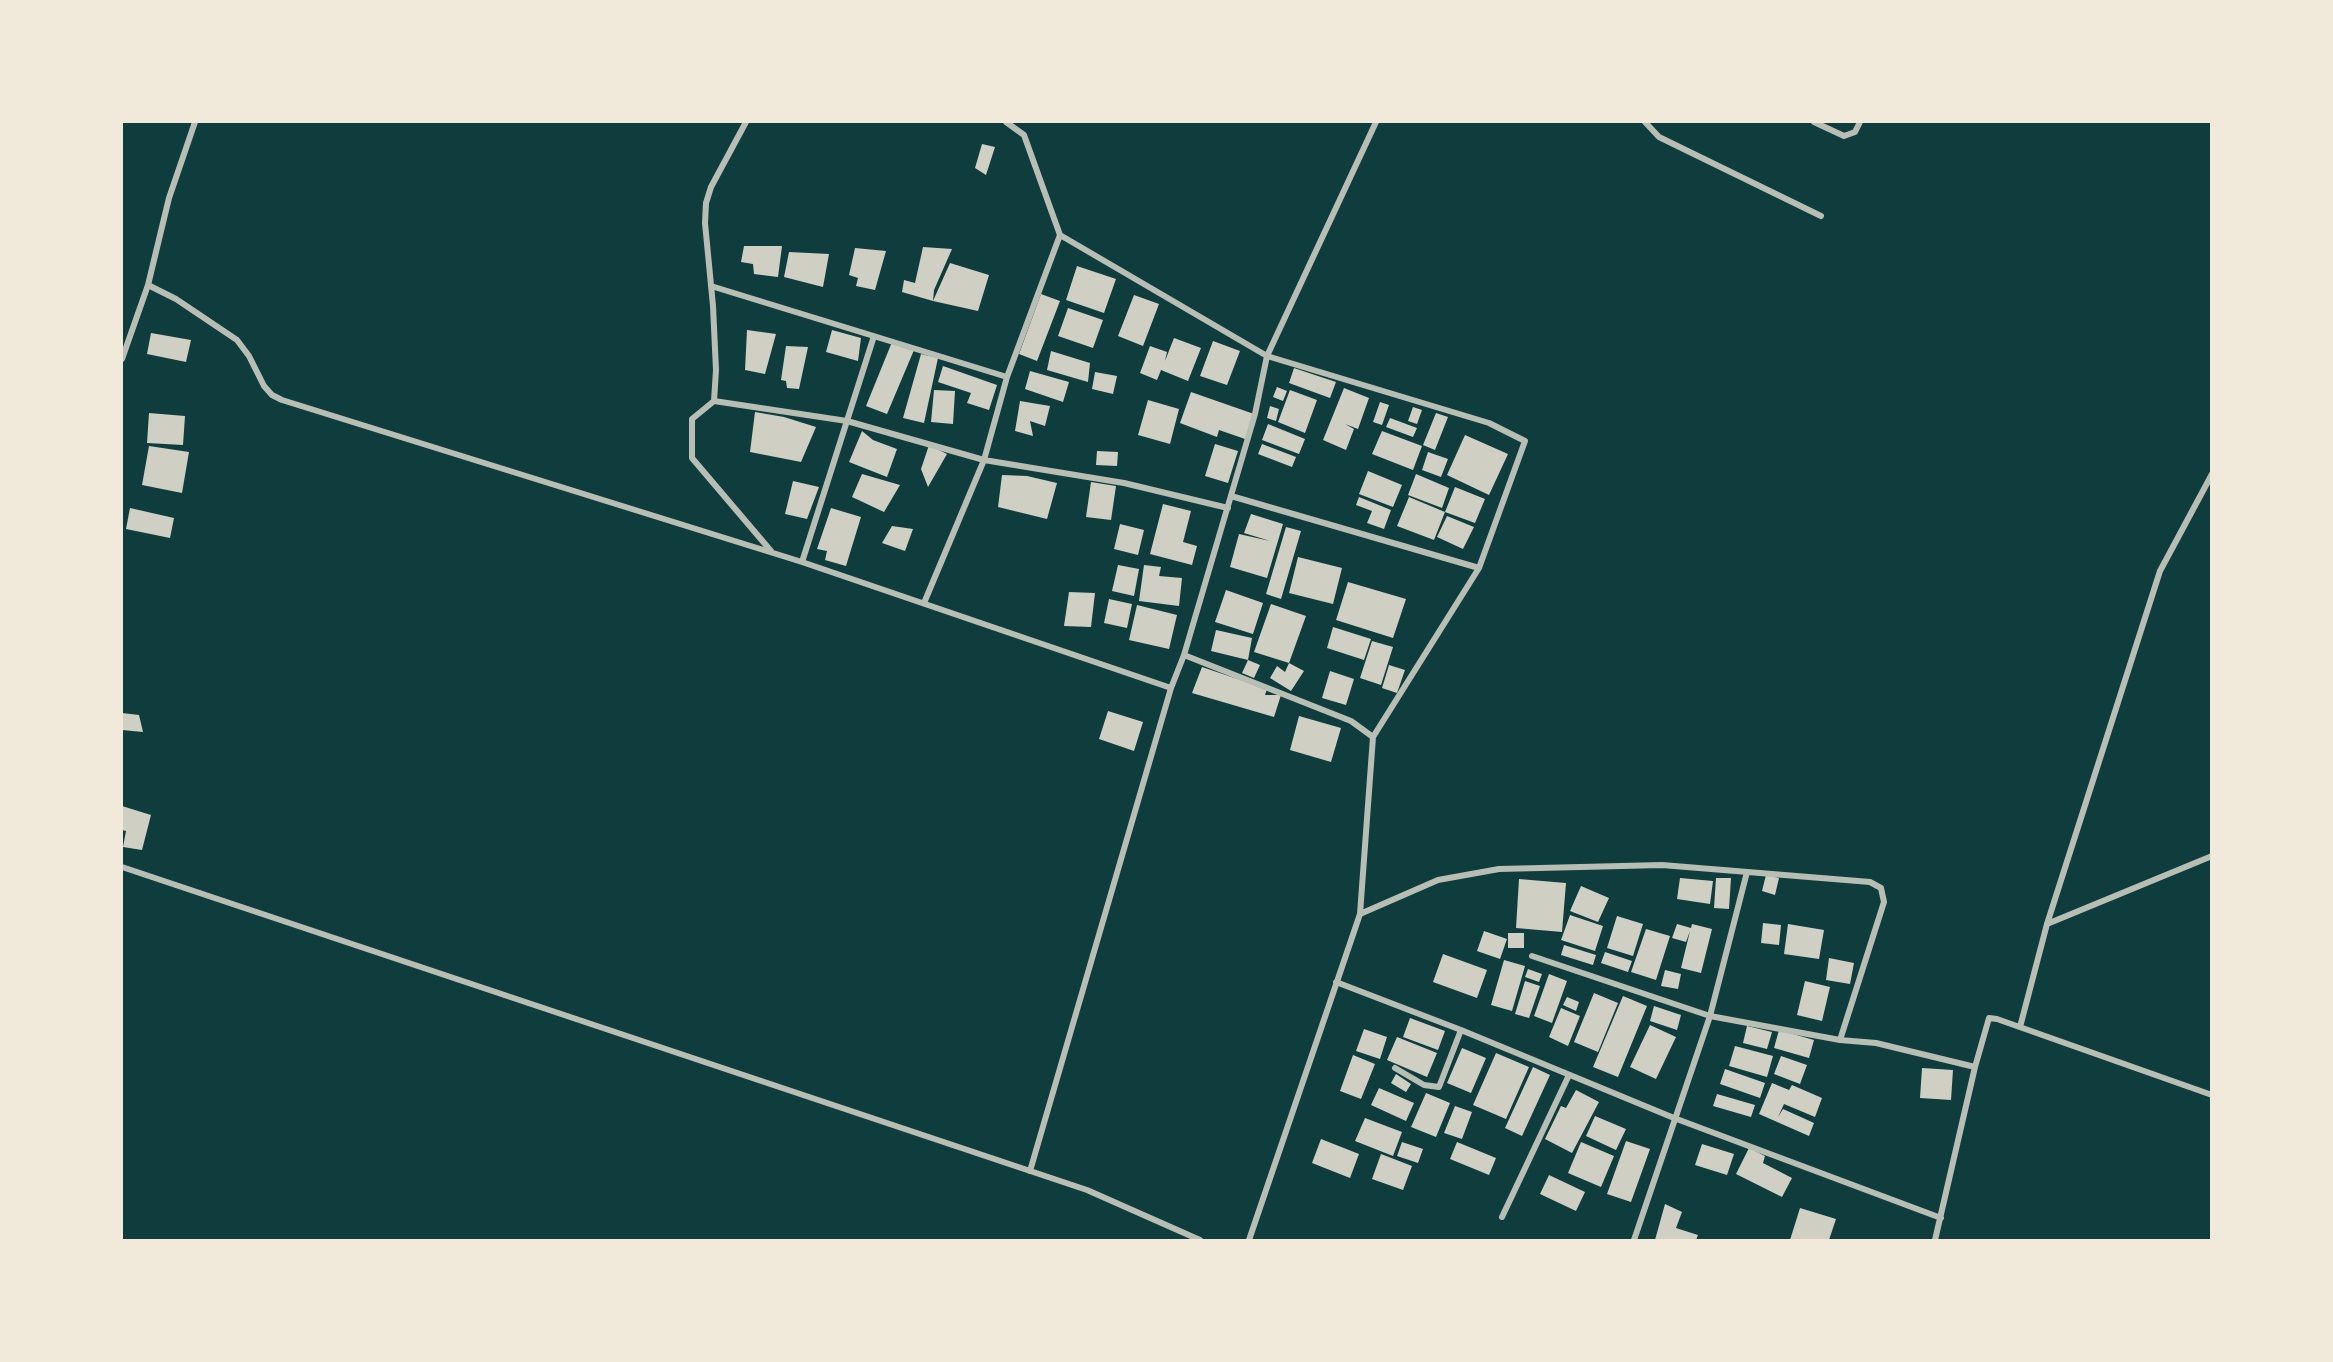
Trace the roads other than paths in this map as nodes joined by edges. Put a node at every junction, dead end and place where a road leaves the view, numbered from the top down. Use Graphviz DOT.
graph roads {
  1 [pos="195,122"];
  2 [pos="746,122"];
  3 [pos="1006,122"];
  4 [pos="1377,122"];
  5 [pos="1645,122"];
  6 [pos="1814,122"];
  7 [pos="1860,122"];
  8 [pos="1821,216"];
  9 [pos="1060,235"];
  10 [pos="148,285"];
  11 [pos="711,286"];
  12 [pos="874,336"];
  13 [pos="1267,356"];
  14 [pos="122,359"];
  15 [pos="1007,376"];
  16 [pos="714,401"];
  17 [pos="847,421"];
  18 [pos="984,459"];
  19 [pos="2211,474"];
  20 [pos="1231,496"];
  21 [pos="1228,508"];
  22 [pos="772,552"];
  23 [pos="802,562"];
  24 [pos="1479,568"];
  25 [pos="924,603"];
  26 [pos="1184,656"];
  27 [pos="1171,688"];
  28 [pos="1373,737"];
  29 [pos="2211,855"];
  30 [pos="122,867"];
  31 [pos="1747,872"];
  32 [pos="1360,914"];
  33 [pos="2047,924"];
  34 [pos="1532,956"];
  35 [pos="1336,982"];
  36 [pos="1710,1016"];
  37 [pos="2020,1026"];
  38 [pos="1461,1030"];
  39 [pos="1840,1040"];
  40 [pos="1975,1067"];
  41 [pos="1395,1068"];
  42 [pos="1569,1075"];
  43 [pos="2211,1095"];
  44 [pos="1674,1118"];
  45 [pos="1030,1171"];
  46 [pos="1502,1217"];
  47 [pos="1941,1218"];
  48 [pos="1200,1240"];
  49 [pos="1249,1240"];
  50 [pos="1634,1240"];
  51 [pos="1935,1240"];
  1 -- 10 [label="street"];
  2 -- 11 [label="street"];
  3 -- 9 [label="street"];
  4 -- 13 [label="street"];
  5 -- 8 [label="street"];
  6 -- 7 [label="street"];
  9 -- 13 [label="street"];
  9 -- 15 [label="street"];
  10 -- 14 [label="street"];
  10 -- 22 [label="street"];
  11 -- 12 [label="street"];
  11 -- 16 [label="street"];
  12 -- 15 [label="street"];
  12 -- 17 [label="street"];
  13 -- 20 [label="street"];
  13 -- 24 [label="street"];
  15 -- 18 [label="street"];
  16 -- 17 [label="street"];
  16 -- 22 [label="street"];
  17 -- 18 [label="street"];
  17 -- 23 [label="street"];
  18 -- 21 [label="street"];
  18 -- 25 [label="street"];
  19 -- 33 [label="street"];
  20 -- 21 [label="street"];
  20 -- 24 [label="street"];
  21 -- 26 [label="street"];
  22 -- 23 [label="street"];
  23 -- 25 [label="street"];
  24 -- 28 [label="street"];
  25 -- 27 [label="street"];
  26 -- 27 [label="street"];
  26 -- 28 [label="street"];
  27 -- 45 [label="street"];
  28 -- 32 [label="street"];
  29 -- 33 [label="street"];
  30 -- 45 [label="street"];
  31 -- 32 [label="street"];
  31 -- 36 [label="street"];
  31 -- 39 [label="street"];
  32 -- 35 [label="street"];
  33 -- 37 [label="street"];
  34 -- 36 [label="street"];
  35 -- 38 [label="street"];
  35 -- 49 [label="street"];
  36 -- 39 [label="street"];
  36 -- 44 [label="street"];
  37 -- 40 [label="street"];
  37 -- 43 [label="street"];
  38 -- 41 [label="street"];
  38 -- 42 [label="street"];
  39 -- 40 [label="street"];
  40 -- 47 [label="street"];
  42 -- 44 [label="street"];
  42 -- 46 [label="street"];
  44 -- 47 [label="street"];
  44 -- 50 [label="street"];
  45 -- 48 [label="street"];
  47 -- 51 [label="street"];
}
